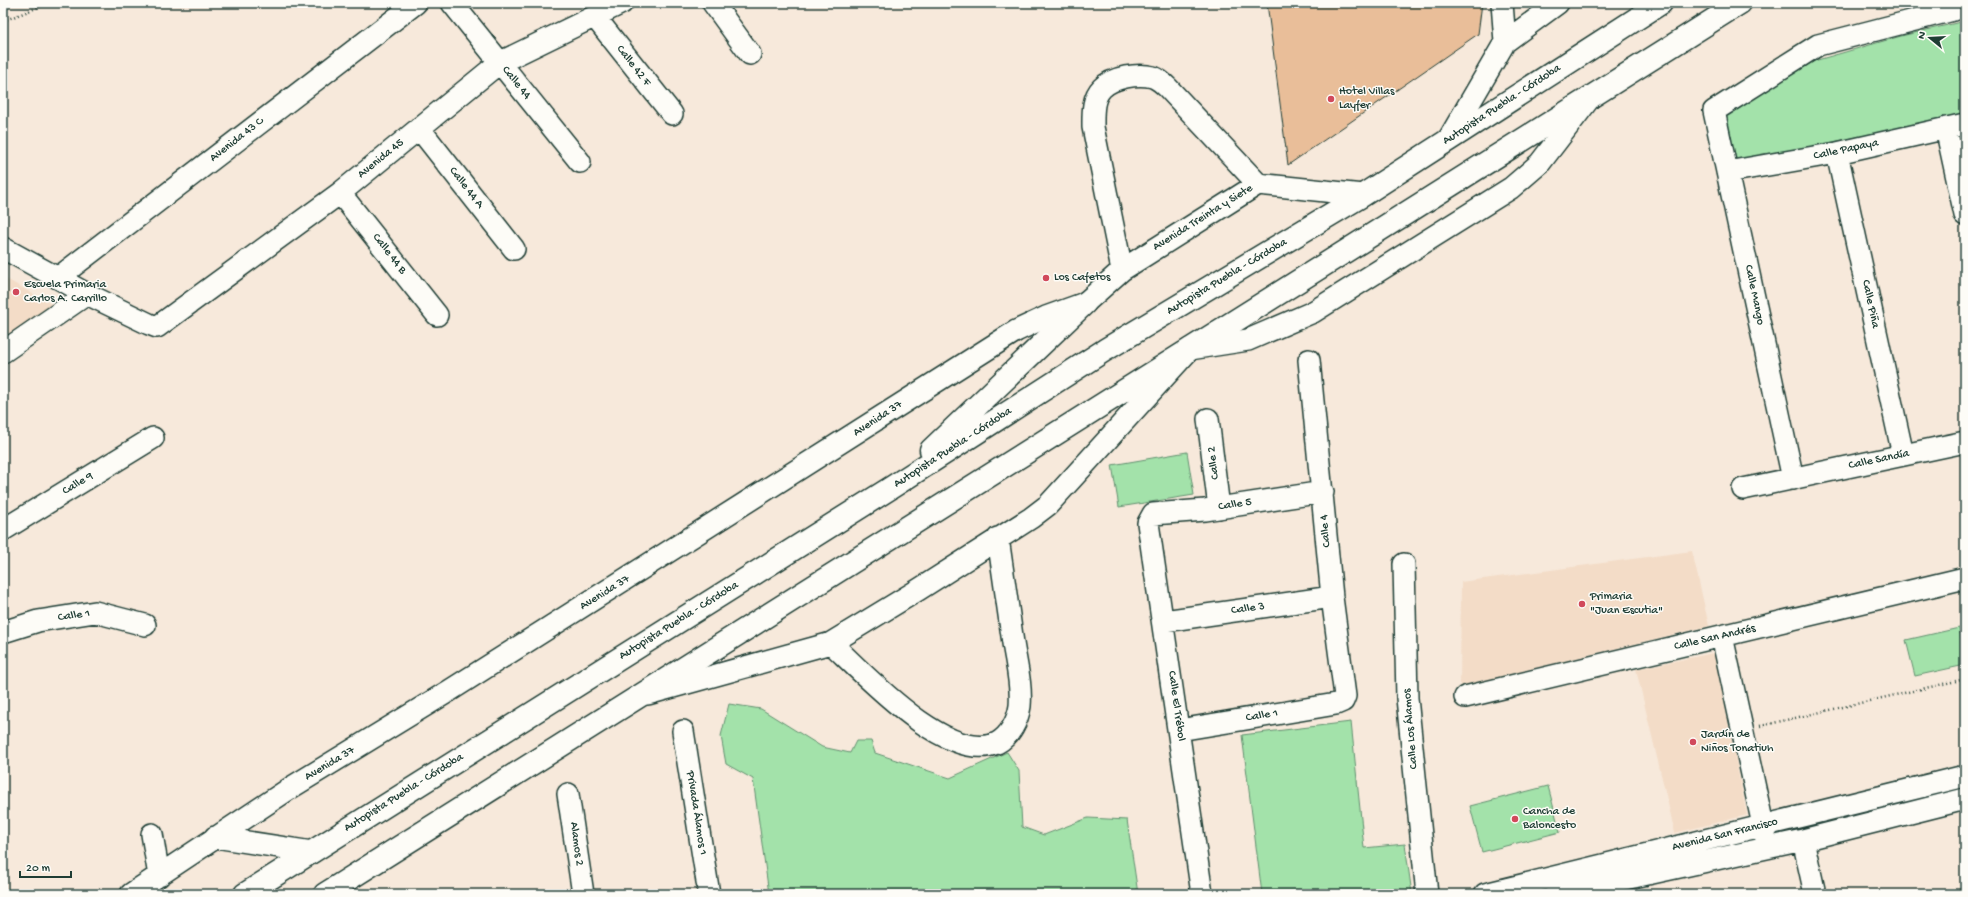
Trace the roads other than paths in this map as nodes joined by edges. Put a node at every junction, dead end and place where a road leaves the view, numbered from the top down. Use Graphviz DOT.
graph roads {
  1 [pos="416,3"];
  2 [pos="452,3"];
  3 [pos="622,3"];
  4 [pos="713,3"];
  5 [pos="1502,3"];
  6 [pos="1558,3"];
  7 [pos="1661,3"];
  8 [pos="1740,3"];
  9 [pos="1965,7"];
  10 [pos="595,17"];
  11 [pos="1505,42"];
  12 [pos="750,54"];
  13 [pos="499,63"];
  14 [pos="1591,97"];
  15 [pos="672,114"];
  16 [pos="1955,126"];
  17 [pos="419,128"];
  18 [pos="1448,140"];
  19 [pos="1837,153"];
  20 [pos="580,162"];
  21 [pos="1727,172"];
  22 [pos="1258,184"];
  23 [pos="340,193"];
  24 [pos="1363,195"];
  25 [pos="1965,215"];
  26 [pos="3,248"];
  27 [pos="514,249"];
  28 [pos="1122,270"];
  29 [pos="59,277"];
  30 [pos="87,294"];
  31 [pos="1085,303"];
  32 [pos="437,315"];
  33 [pos="1190,348"];
  34 [pos="3,352"];
  35 [pos="1309,360"];
  36 [pos="1208,419"];
  37 [pos="153,438"];
  38 [pos="1965,442"];
  39 [pos="1903,455"];
  40 [pos="1793,479"];
  41 [pos="889,489"];
  42 [pos="1742,489"];
  43 [pos="1323,492"];
  44 [pos="1219,508"];
  45 [pos="1149,519"];
  46 [pos="3,530"];
  47 [pos="998,538"];
  48 [pos="1404,564"];
  49 [pos="1965,578"];
  50 [pos="1332,597"];
  51 [pos="1164,621"];
  52 [pos="145,626"];
  53 [pos="3,632"];
  54 [pos="1722,636"];
  55 [pos="831,643"];
  56 [pos="638,697"];
  57 [pos="1465,697"];
  58 [pos="1344,701"];
  59 [pos="1179,730"];
  60 [pos="683,731"];
  61 [pos="1965,776"];
  62 [pos="568,794"];
  63 [pos="1965,799"];
  64 [pos="1763,825"];
  65 [pos="152,834"];
  66 [pos="215,837"];
  67 [pos="1803,840"];
  68 [pos="1768,848"];
  69 [pos="312,852"];
  70 [pos="159,876"];
  71 [pos="131,894"];
  72 [pos="245,894"];
  73 [pos="325,894"];
  74 [pos="583,894"];
  75 [pos="709,894"];
  76 [pos="1202,894"];
  77 [pos="1427,894"];
  78 [pos="1485,894"];
  79 [pos="1556,894"];
  80 [pos="1815,894"];
  1 -- 29 [label="street, Avenida 43 C"];
  2 -- 13 [label="street, Calle 44"];
  3 -- 10 [label="street, Avenida 45"];
  4 -- 12 [label="street"];
  5 -- 11 [label="street"];
  6 -- 11 [label="street"];
  7 -- 18 [label="highway, Autopista Puebla - Córdoba"];
  8 -- 14 [label="highway"];
  9 -- 21 [label="street, Calle Mango"];
  10 -- 13 [label="street, Avenida 45"];
  10 -- 15 [label="street, Calle 42 F"];
  11 -- 18 [label="street"];
  13 -- 17 [label="street, Avenida 45"];
  13 -- 20 [label="street, Calle 44"];
  14 -- 33 [label="highway"];
  14 -- 33 [label="street"];
  16 -- 19 [label="street, Calle Papaya"];
  16 -- 25 [label="street"];
  17 -- 23 [label="street, Avenida 45"];
  17 -- 27 [label="street, Calle 44 A"];
  18 -- 24 [label="highway, Autopista Puebla - Córdoba"];
  19 -- 21 [label="street, Calle Papaya"];
  19 -- 39 [label="street, Calle Piña"];
  21 -- 40 [label="street, Calle Mango"];
  22 -- 24 [label="street, Avenida Treinta y Siete"];
  22 -- 28 [label="street, Avenida Treinta y Siete"];
  22 -- 28 [label="street"];
  23 -- 30 [label="street, Avenida 45"];
  23 -- 32 [label="street, Calle 44 B"];
  24 -- 41 [label="highway, Autopista Puebla - Córdoba"];
  26 -- 29 [label="street"];
  28 -- 31 [label="street, Avenida Treinta y Siete"];
  29 -- 30 [label="street"];
  30 -- 34 [label="street"];
  31 -- 41 [label="highway"];
  31 -- 66 [label="street, Avenida 37"];
  33 -- 47 [label="street"];
  33 -- 56 [label="highway"];
  35 -- 43 [label="street, Calle 4"];
  36 -- 44 [label="street, Calle 2"];
  37 -- 46 [label="street, Calle 9"];
  38 -- 39 [label="street, Calle Sandía"];
  39 -- 40 [label="street, Calle Sandía"];
  40 -- 42 [label="street, Calle Sandía"];
  41 -- 69 [label="highway, Autopista Puebla - Córdoba"];
  43 -- 44 [label="street, Calle 5"];
  43 -- 50 [label="street, Calle 4"];
  44 -- 45 [label="street, Calle 5"];
  45 -- 51 [label="street, Calle El Trébol"];
  47 -- 55 [label="street"];
  47 -- 55 [label="street"];
  48 -- 77 [label="street, Calle Los Álamos"];
  49 -- 54 [label="street, Calle San Andrés"];
  50 -- 51 [label="street, Calle 3"];
  50 -- 58 [label="street, Calle 4"];
  51 -- 59 [label="street, Calle El Trébol"];
  52 -- 53 [label="street, Calle 1"];
  54 -- 57 [label="street, Calle San Andrés"];
  54 -- 64 [label="street"];
  55 -- 56 [label="street"];
  56 -- 73 [label="highway"];
  58 -- 59 [label="street, Calle 1"];
  59 -- 76 [label="street, Calle El Trébol"];
  60 -- 75 [label="street, Privada Álamos 1"];
  61 -- 64 [label="street, Avenida San Francisco"];
  62 -- 74 [label="street, Alamos 2"];
  63 -- 67 [label="street, Avenida San Francisco"];
  64 -- 68 [label="street"];
  64 -- 78 [label="street, Avenida San Francisco"];
  65 -- 70 [label="street"];
  66 -- 69 [label="street"];
  66 -- 70 [label="street, Avenida 37"];
  67 -- 68 [label="street, Avenida San Francisco"];
  67 -- 80 [label="street"];
  68 -- 79 [label="street, Avenida San Francisco"];
  69 -- 72 [label="highway, Autopista Puebla - Córdoba"];
  70 -- 71 [label="street, Avenida 37"];
}
